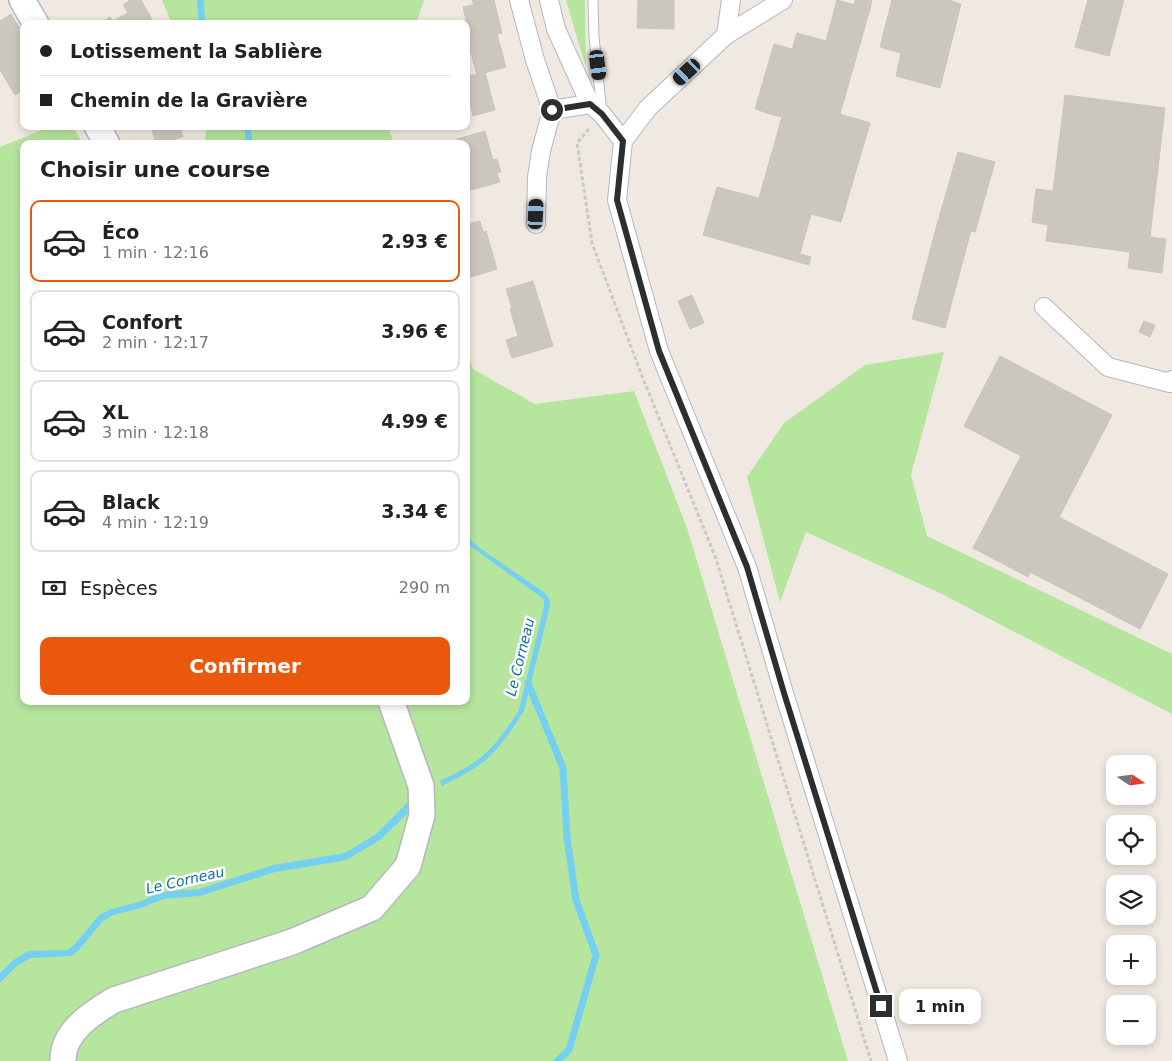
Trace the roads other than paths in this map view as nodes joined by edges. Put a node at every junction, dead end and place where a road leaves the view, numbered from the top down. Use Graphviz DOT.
graph roads {
  1 [pos="22,0"];
  2 [pos="519,0"];
  3 [pos="549,0"];
  4 [pos="593,0"];
  5 [pos="731,0"];
  6 [pos="783,0"];
  7 [pos="34,20"];
  8 [pos="726,35"];
  9 [pos="596,109"];
  10 [pos="552,110"];
  11 [pos="623,141"];
  12 [pos="536,224"];
  13 [pos="1044,307"];
  14 [pos="1172,380"];
  15 [pos="392,705"];
  16 [pos="63,1061"];
  17 [pos="898,1061"];
  1 -- 7 [label="street"];
  2 -- 10 [label="street"];
  3 -- 9 [label="street"];
  4 -- 9 [label="lane"];
  5 -- 8 [label="street"];
  6 -- 8 [label="street"];
  8 -- 11 [label="street"];
  9 -- 10 [label="street"];
  9 -- 11 [label="street"];
  10 -- 12 [label="street"];
  11 -- 17 [label="street"];
  13 -- 14 [label="street"];
  15 -- 16 [label="street"];
}
